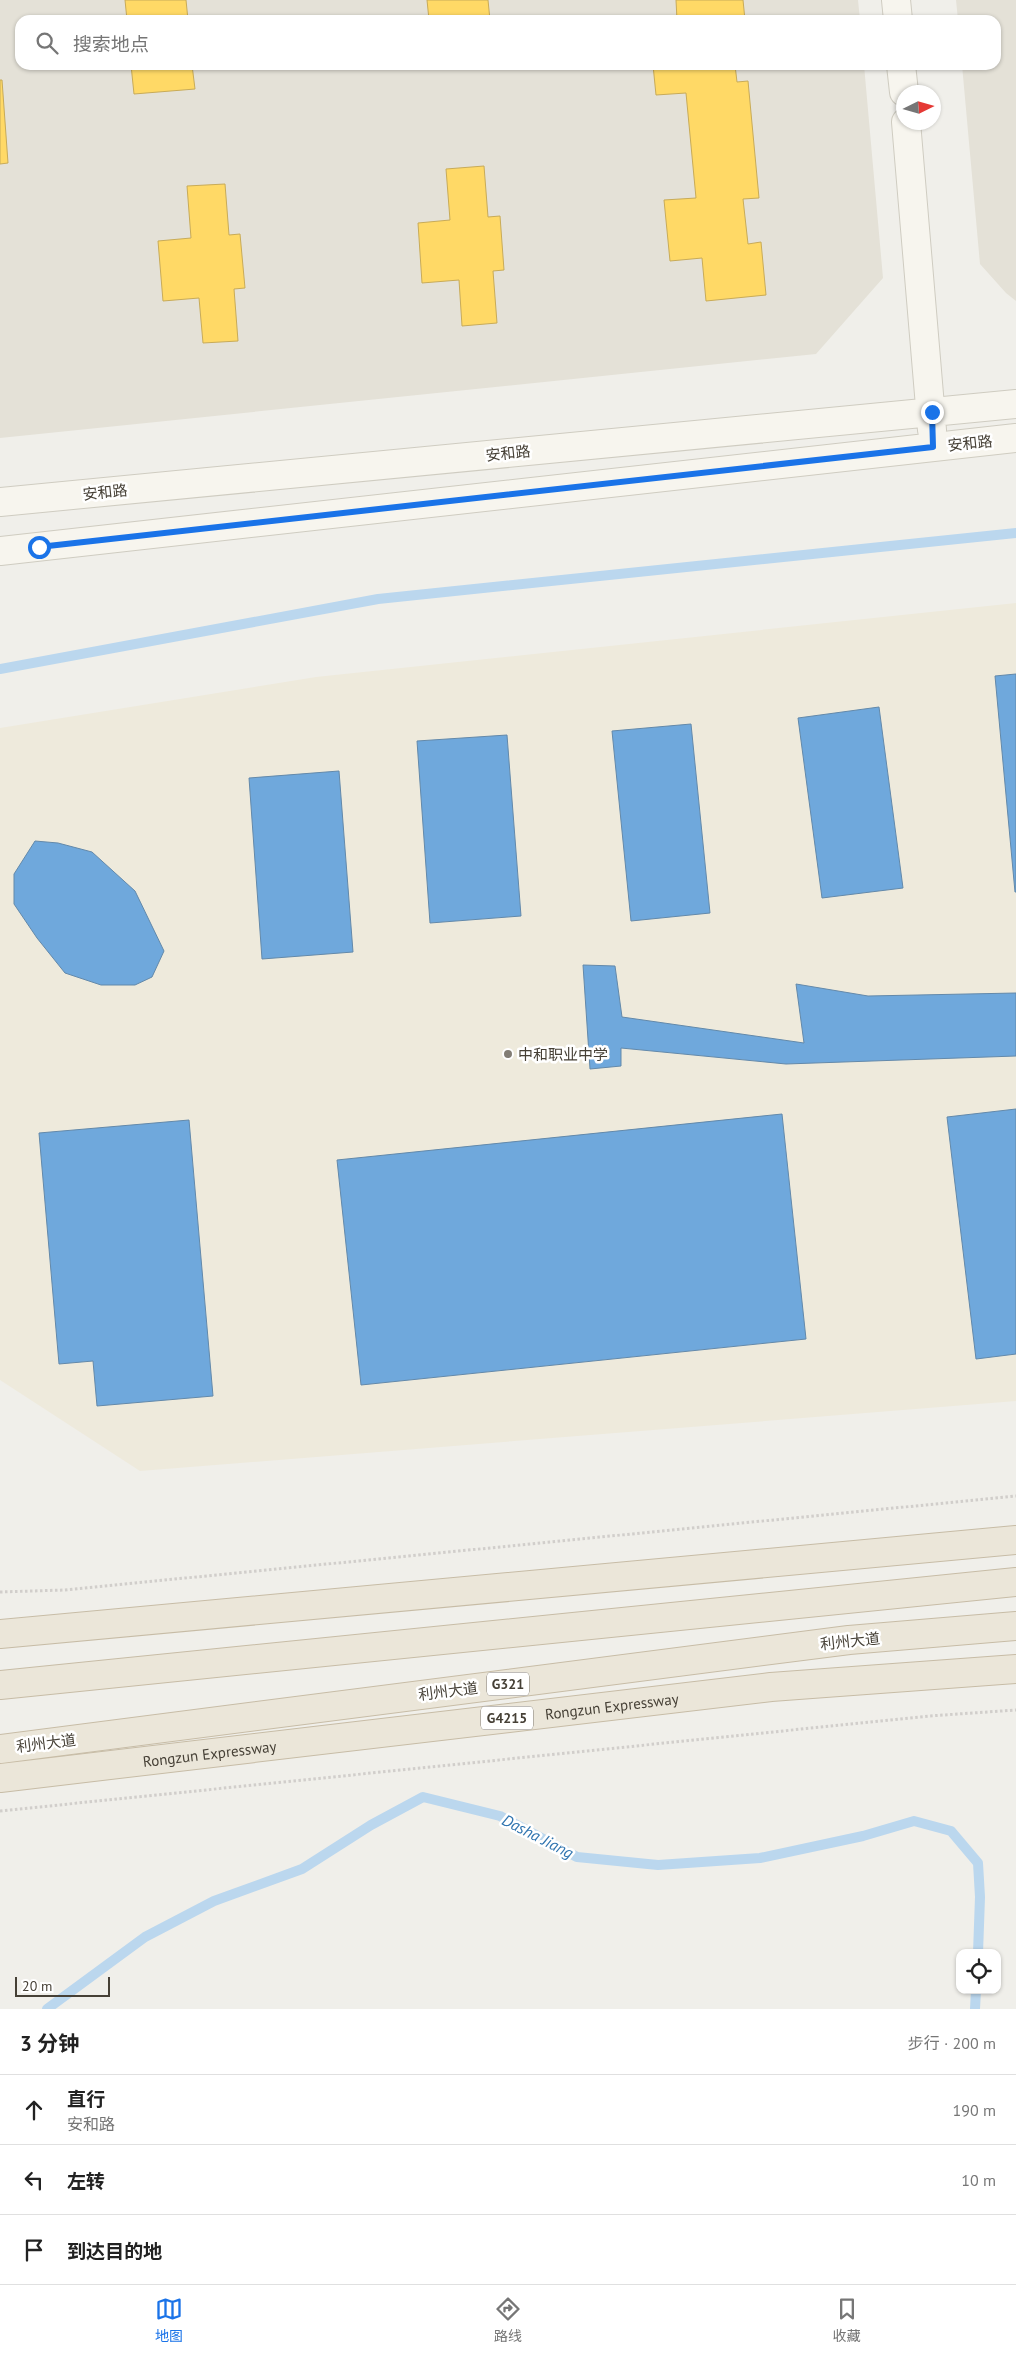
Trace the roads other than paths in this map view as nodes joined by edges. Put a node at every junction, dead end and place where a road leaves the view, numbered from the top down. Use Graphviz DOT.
graph roads {
  1 [pos="896,0"];
  2 [pos="898,15"];
  3 [pos="902,70"];
  4 [pos="903,85"];
  5 [pos="907,130"];
  6 [pos="1016,404"];
  7 [pos="932,412"];
  8 [pos="1016,438"];
  9 [pos="933,447"];
  10 [pos="0,502"];
  11 [pos="0,551"];
  12 [pos="1016,1540"];
  13 [pos="1016,1582"];
  14 [pos="1016,1626"];
  15 [pos="0,1634"];
  16 [pos="1016,1669"];
  17 [pos="0,1685"];
  18 [pos="0,1749"];
  19 [pos="0,1778"];
  1 -- 2 [label="street"];
  3 -- 4 [label="street"];
  5 -- 7 [label="street"];
  6 -- 7 [label="street, 安和路"];
  7 -- 9 [label="street"];
  7 -- 10 [label="street, 安和路"];
  8 -- 9 [label="street, 安和路"];
  9 -- 11 [label="street, 安和路"];
  12 -- 15 [label="highway"];
  13 -- 17 [label="highway"];
  14 -- 18 [label="highway, 利州大道 / G321"];
  16 -- 19 [label="highway, Rongzun Expressway / G4215"];
}
